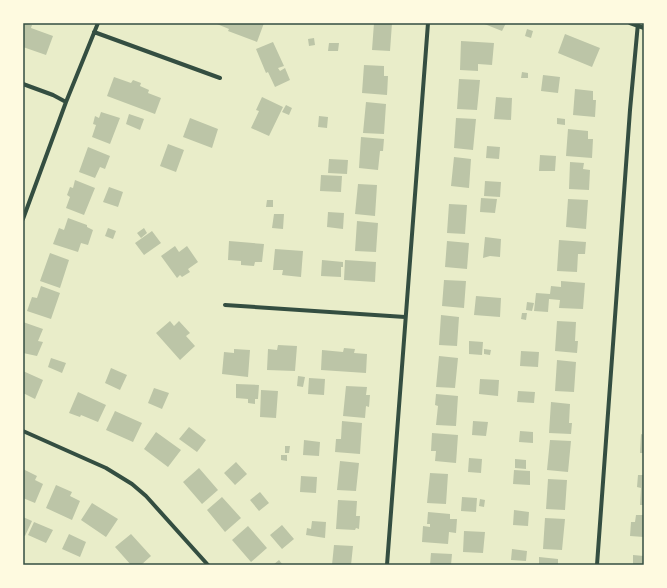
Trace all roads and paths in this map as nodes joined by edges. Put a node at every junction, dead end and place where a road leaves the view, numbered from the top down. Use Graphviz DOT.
graph roads {
  1 [pos="98,23"];
  2 [pos="428,23"];
  3 [pos="630,23"];
  4 [pos="638,25"];
  5 [pos="644,28"];
  6 [pos="94,32"];
  7 [pos="220,78"];
  8 [pos="23,84"];
  9 [pos="66,102"];
  10 [pos="23,219"];
  11 [pos="225,305"];
  12 [pos="406,317"];
  13 [pos="23,431"];
  14 [pos="208,565"];
  15 [pos="387,565"];
  16 [pos="597,565"];
  1 -- 6 [label="street"];
  2 -- 12 [label="street"];
  3 -- 4 [label="street"];
  4 -- 5 [label="street"];
  4 -- 16 [label="street"];
  6 -- 7 [label="street"];
  6 -- 9 [label="street"];
  8 -- 9 [label="street"];
  9 -- 10 [label="street"];
  11 -- 12 [label="street"];
  12 -- 15 [label="street"];
  13 -- 14 [label="street"];
}
